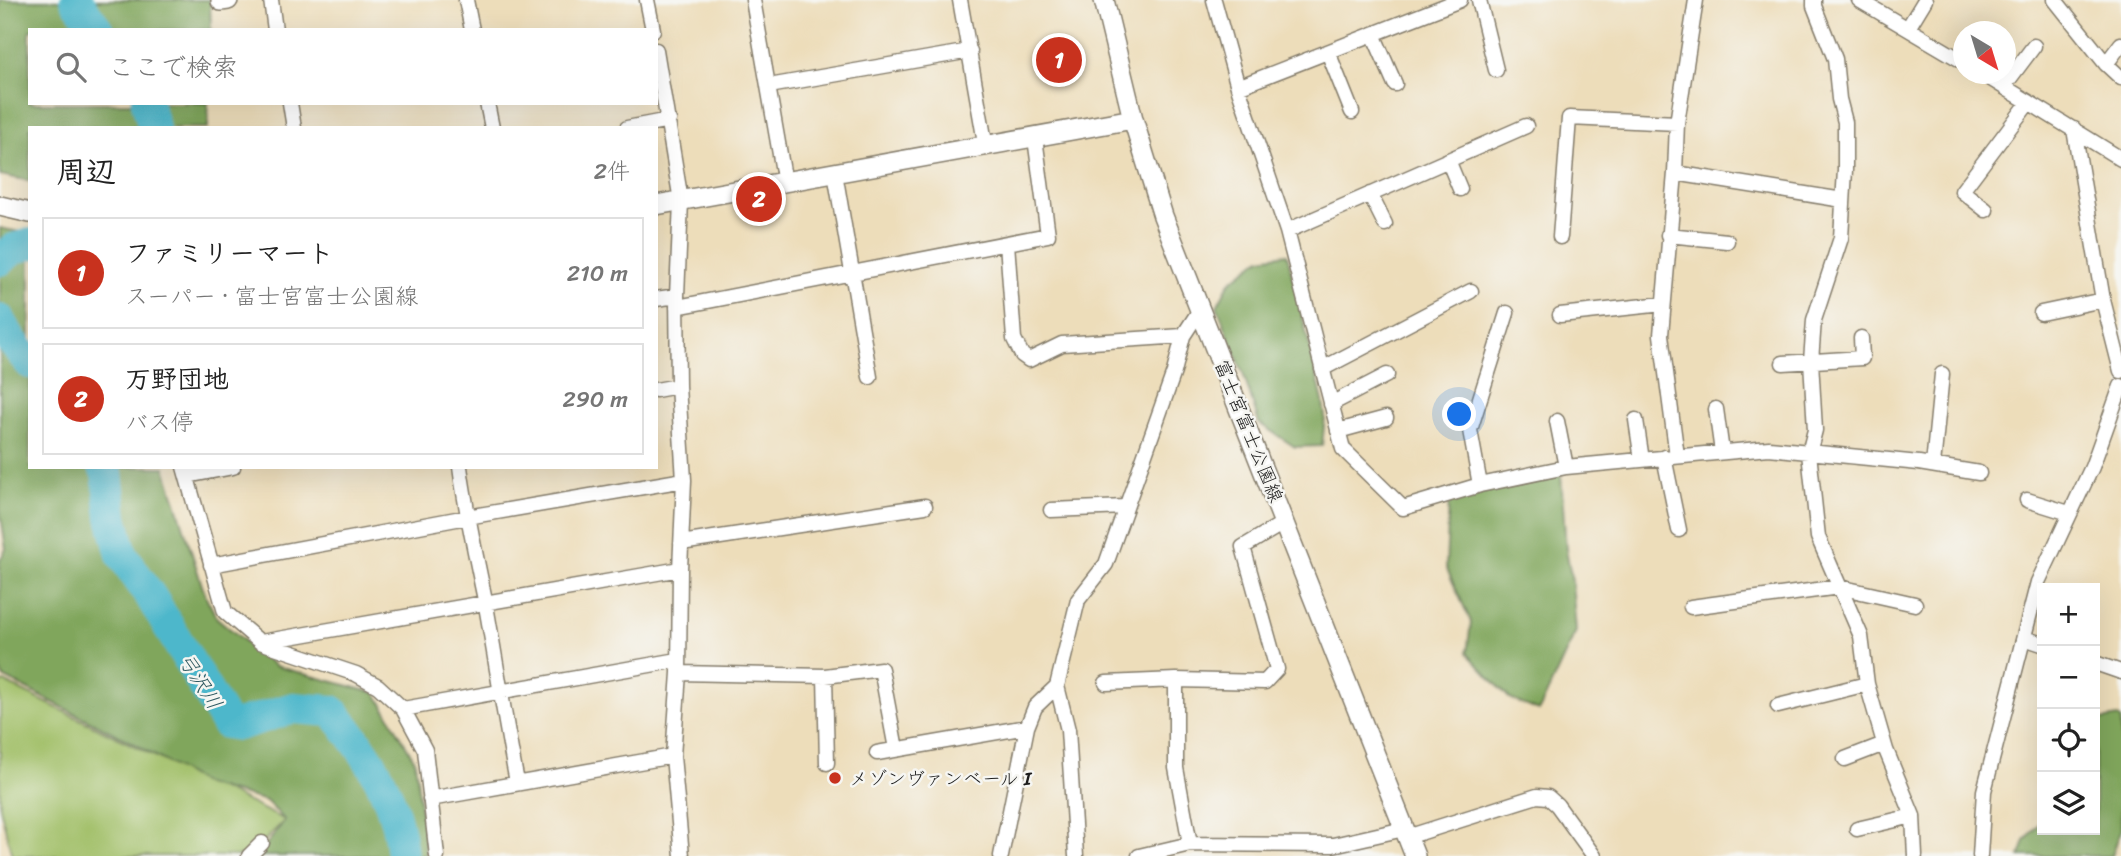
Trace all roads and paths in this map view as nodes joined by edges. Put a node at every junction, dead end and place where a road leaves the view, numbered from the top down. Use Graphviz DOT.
graph roads {
  1 [pos="271,0"];
  2 [pos="466,0"];
  3 [pos="648,0"];
  4 [pos="753,0"];
  5 [pos="960,0"];
  6 [pos="1104,0"];
  7 [pos="1214,0"];
  8 [pos="1460,0"];
  9 [pos="1479,0"];
  10 [pos="1696,0"];
  11 [pos="1814,0"];
  12 [pos="1859,0"];
  13 [pos="1925,0"];
  14 [pos="2054,0"];
  15 [pos="275,28"];
  16 [pos="472,28"];
  17 [pos="653,28"];
  18 [pos="1908,28"];
  19 [pos="1373,34"];
  20 [pos="2121,44"];
  21 [pos="2034,46"];
  22 [pos="970,51"];
  23 [pos="1328,52"];
  24 [pos="1953,55"];
  25 [pos="658,62"];
  26 [pos="2106,64"];
  27 [pos="1496,70"];
  28 [pos="2121,78"];
  29 [pos="1395,84"];
  30 [pos="2000,84"];
  31 [pos="769,86"];
  32 [pos="2004,86"];
  33 [pos="1238,87"];
  34 [pos="2029,102"];
  35 [pos="290,105"];
  36 [pos="486,105"];
  37 [pos="1352,112"];
  38 [pos="1133,119"];
  39 [pos="669,120"];
  40 [pos="1677,123"];
  41 [pos="294,126"];
  42 [pos="492,126"];
  43 [pos="638,126"];
  44 [pos="1526,126"];
  45 [pos="2074,129"];
  46 [pos="1035,138"];
  47 [pos="986,148"];
  48 [pos="2121,159"];
  49 [pos="1448,160"];
  50 [pos="835,173"];
  51 [pos="1675,173"];
  52 [pos="785,183"];
  53 [pos="1460,189"];
  54 [pos="1370,194"];
  55 [pos="1843,200"];
  56 [pos="681,201"];
  57 [pos="658,205"];
  58 [pos="0,206"];
  59 [pos="1986,209"];
  60 [pos="28,213"];
  61 [pos="1385,224"];
  62 [pos="1287,231"];
  63 [pos="1668,235"];
  64 [pos="1560,237"];
  65 [pos="1727,241"];
  66 [pos="1007,243"];
  67 [pos="853,272"];
  68 [pos="1471,291"];
  69 [pos="658,299"];
  70 [pos="2103,300"];
  71 [pos="677,302"];
  72 [pos="1663,304"];
  73 [pos="1200,310"];
  74 [pos="1507,313"];
  75 [pos="2041,313"];
  76 [pos="1560,315"];
  77 [pos="1183,336"];
  78 [pos="1861,338"];
  79 [pos="1811,361"];
  80 [pos="1783,363"];
  81 [pos="1322,369"];
  82 [pos="2121,371"];
  83 [pos="1942,374"];
  84 [pos="1387,375"];
  85 [pos="870,377"];
  86 [pos="678,386"];
  87 [pos="2121,386"];
  88 [pos="658,390"];
  89 [pos="1331,404"];
  90 [pos="1716,409"];
  91 [pos="1386,418"];
  92 [pos="1636,420"];
  93 [pos="1557,421"];
  94 [pos="1338,431"];
  95 [pos="1722,452"];
  96 [pos="1809,453"];
  97 [pos="1670,456"];
  98 [pos="1642,460"];
  99 [pos="1933,465"];
  100 [pos="1566,467"];
  101 [pos="214,469"];
  102 [pos="460,469"];
  103 [pos="185,472"];
  104 [pos="1979,473"];
  105 [pos="684,480"];
  106 [pos="1480,485"];
  107 [pos="2027,500"];
  108 [pos="925,506"];
  109 [pos="1126,507"];
  110 [pos="1052,510"];
  111 [pos="2069,513"];
  112 [pos="467,517"];
  113 [pos="1285,522"];
  114 [pos="1679,530"];
  115 [pos="681,543"];
  116 [pos="212,565"];
  117 [pos="680,569"];
  118 [pos="1839,587"];
  119 [pos="485,601"];
  120 [pos="1915,604"];
  121 [pos="1691,607"];
  122 [pos="2024,638"];
  123 [pos="260,642"];
  124 [pos="2037,642"];
  125 [pos="2100,665"];
  126 [pos="679,666"];
  127 [pos="2121,672"];
  128 [pos="825,676"];
  129 [pos="1176,680"];
  130 [pos="1106,683"];
  131 [pos="1867,684"];
  132 [pos="1057,686"];
  133 [pos="499,691"];
  134 [pos="1778,706"];
  135 [pos="403,709"];
  136 [pos="1027,727"];
  137 [pos="1884,744"];
  138 [pos="896,749"];
  139 [pos="877,753"];
  140 [pos="673,756"];
  141 [pos="1845,759"];
  142 [pos="827,763"];
  143 [pos="517,782"];
  144 [pos="430,799"];
  145 [pos="1913,816"];
  146 [pos="1857,829"];
  147 [pos="1406,833"];
  148 [pos="262,843"];
  149 [pos="1190,844"];
  150 [pos="249,856"];
  151 [pos="437,856"];
  152 [pos="682,856"];
  153 [pos="1001,856"];
  154 [pos="1076,856"];
  155 [pos="1139,856"];
  156 [pos="1415,856"];
  157 [pos="1594,856"];
  158 [pos="1915,856"];
  159 [pos="1980,856"];
  1 -- 15 [label="street"];
  2 -- 16 [label="street"];
  3 -- 17 [label="street"];
  4 -- 31 [label="street"];
  5 -- 22 [label="street"];
  6 -- 38 [label="main road, 富士宮富士公園線"];
  7 -- 33 [label="street"];
  8 -- 19 [label="street"];
  9 -- 27 [label="street"];
  10 -- 40 [label="street"];
  11 -- 55 [label="street"];
  12 -- 18 [label="street"];
  13 -- 18 [label="street"];
  14 -- 26 [label="street"];
  18 -- 24 [label="street"];
  19 -- 23 [label="street"];
  19 -- 29 [label="street"];
  20 -- 26 [label="street"];
  21 -- 32 [label="street"];
  22 -- 31 [label="street"];
  22 -- 47 [label="street"];
  23 -- 33 [label="street"];
  23 -- 37 [label="street"];
  25 -- 39 [label="street"];
  26 -- 28 [label="street"];
  30 -- 32 [label="street"];
  31 -- 52 [label="street"];
  32 -- 34 [label="street"];
  33 -- 62 [label="street"];
  34 -- 45 [label="street"];
  34 -- 59 [label="street"];
  35 -- 41 [label="street"];
  36 -- 42 [label="street"];
  38 -- 46 [label="main road"];
  38 -- 73 [label="main road, 富士宮富士公園線"];
  39 -- 43 [label="street"];
  39 -- 56 [label="street"];
  40 -- 51 [label="street"];
  40 -- 64 [label="street"];
  44 -- 49 [label="street"];
  45 -- 48 [label="street"];
  45 -- 70 [label="street"];
  46 -- 47 [label="main road"];
  46 -- 66 [label="street"];
  47 -- 50 [label="main road"];
  49 -- 53 [label="street"];
  49 -- 54 [label="street"];
  50 -- 52 [label="main road"];
  50 -- 67 [label="street"];
  51 -- 55 [label="street"];
  51 -- 63 [label="street"];
  52 -- 56 [label="main road"];
  54 -- 61 [label="street"];
  54 -- 62 [label="street"];
  55 -- 79 [label="street"];
  56 -- 57 [label="main road"];
  56 -- 71 [label="street"];
  58 -- 60 [label="main road"];
  62 -- 81 [label="street"];
  63 -- 65 [label="street"];
  63 -- 72 [label="street"];
  66 -- 67 [label="street"];
  66 -- 77 [label="street"];
  67 -- 71 [label="street"];
  67 -- 85 [label="street"];
  68 -- 81 [label="street"];
  69 -- 71 [label="street"];
  70 -- 75 [label="street"];
  70 -- 82 [label="street"];
  71 -- 86 [label="street"];
  72 -- 76 [label="street"];
  72 -- 97 [label="street"];
  73 -- 77 [label="street"];
  73 -- 113 [label="main road, 富士宮富士公園線"];
  74 -- 106 [label="street"];
  77 -- 109 [label="street"];
  78 -- 79 [label="street"];
  79 -- 80 [label="street"];
  79 -- 96 [label="street"];
  81 -- 89 [label="street"];
  83 -- 99 [label="street"];
  84 -- 89 [label="street"];
  86 -- 88 [label="street"];
  86 -- 105 [label="street"];
  87 -- 111 [label="street"];
  89 -- 94 [label="street"];
  90 -- 95 [label="street"];
  91 -- 94 [label="street"];
  92 -- 98 [label="street"];
  93 -- 100 [label="street"];
  94 -- 106 [label="street"];
  95 -- 96 [label="street"];
  95 -- 97 [label="street"];
  96 -- 99 [label="street"];
  96 -- 118 [label="street"];
  97 -- 98 [label="street"];
  97 -- 114 [label="street"];
  98 -- 100 [label="street"];
  99 -- 104 [label="street"];
  100 -- 106 [label="street"];
  101 -- 103 [label="street"];
  102 -- 112 [label="street"];
  103 -- 116 [label="street"];
  105 -- 112 [label="street"];
  105 -- 115 [label="street"];
  107 -- 111 [label="street"];
  108 -- 115 [label="street"];
  109 -- 110 [label="street"];
  109 -- 132 [label="street"];
  111 -- 122 [label="street"];
  112 -- 116 [label="street"];
  112 -- 119 [label="street"];
  113 -- 129 [label="street"];
  113 -- 147 [label="main road, 富士宮富士公園線"];
  115 -- 117 [label="street"];
  116 -- 123 [label="street"];
  117 -- 119 [label="street"];
  117 -- 126 [label="street"];
  118 -- 120 [label="street"];
  118 -- 121 [label="street"];
  118 -- 131 [label="street"];
  119 -- 123 [label="street"];
  119 -- 133 [label="street"];
  122 -- 124 [label="street"];
  122 -- 159 [label="street"];
  123 -- 135 [label="street"];
  125 -- 127 [label="street"];
  126 -- 128 [label="street"];
  126 -- 133 [label="street"];
  126 -- 140 [label="street"];
  128 -- 138 [label="street"];
  128 -- 142 [label="street"];
  129 -- 130 [label="street"];
  129 -- 149 [label="street"];
  131 -- 134 [label="street"];
  131 -- 137 [label="street"];
  132 -- 136 [label="street"];
  132 -- 154 [label="street"];
  133 -- 135 [label="street"];
  133 -- 143 [label="street"];
  135 -- 144 [label="street"];
  136 -- 138 [label="street"];
  136 -- 153 [label="street"];
  137 -- 141 [label="street"];
  137 -- 145 [label="street"];
  138 -- 139 [label="street"];
  140 -- 143 [label="street"];
  140 -- 152 [label="street"];
  143 -- 144 [label="street"];
  144 -- 151 [label="street"];
  145 -- 146 [label="street"];
  145 -- 158 [label="street"];
  147 -- 149 [label="street"];
  147 -- 156 [label="main road, 富士宮富士公園線"];
  147 -- 157 [label="street"];
  148 -- 150 [label="street"];
  149 -- 155 [label="street"];
}
